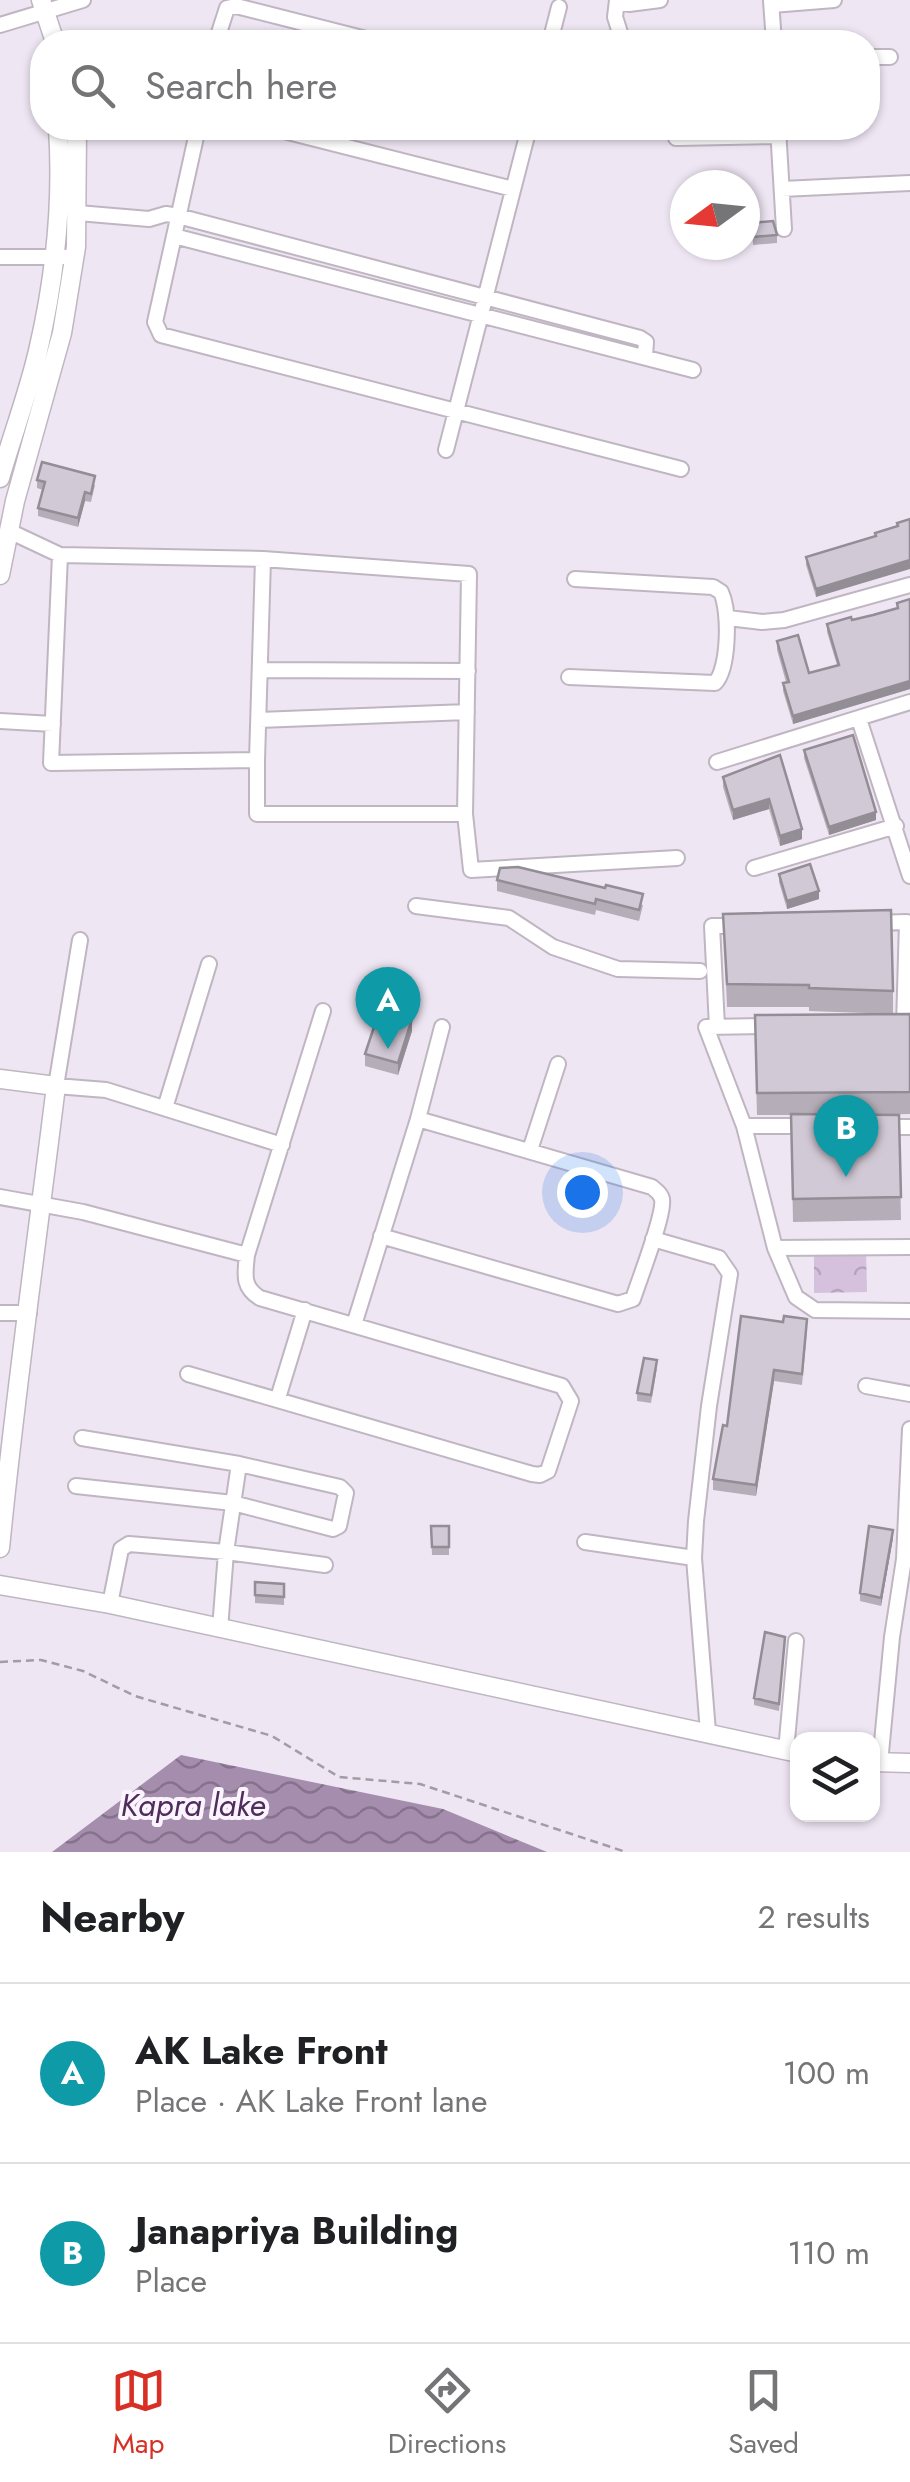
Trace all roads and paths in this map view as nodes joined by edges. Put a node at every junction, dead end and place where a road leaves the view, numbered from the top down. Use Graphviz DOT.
graph roads {
  1 [pos="83,0"];
  2 [pos="660,0"];
  3 [pos="834,0"];
  4 [pos="618,1"];
  5 [pos="772,3"];
  6 [pos="43,5"];
  7 [pos="559,7"];
  8 [pos="0,25"];
  9 [pos="51,30"];
  10 [pos="219,30"];
  11 [pos="331,30"];
  12 [pos="553,30"];
  13 [pos="619,30"];
  14 [pos="773,30"];
  15 [pos="880,57"];
  16 [pos="890,57"];
  17 [pos="58,140"];
  18 [pos="78,140"];
  19 [pos="195,140"];
  20 [pos="320,140"];
  21 [pos="526,140"];
  22 [pos="779,140"];
  23 [pos="910,183"];
  24 [pos="514,189"];
  25 [pos="782,189"];
  26 [pos="78,213"];
  27 [pos="178,216"];
  28 [pos="149,219"];
  29 [pos="784,228"];
  30 [pos="174,236"];
  31 [pos="54,256"];
  32 [pos="0,257"];
  33 [pos="74,257"];
  34 [pos="486,297"];
  35 [pos="481,314"];
  36 [pos="645,357"];
  37 [pos="693,370"];
  38 [pos="456,411"];
  39 [pos="446,450"];
  40 [pos="681,469"];
  41 [pos="0,478"];
  42 [pos="4,530"];
  43 [pos="60,555"];
  44 [pos="263,559"];
  45 [pos="0,575"];
  46 [pos="575,579"];
  47 [pos="910,585"];
  48 [pos="728,618"];
  49 [pos="260,670"];
  50 [pos="468,671"];
  51 [pos="568,677"];
  52 [pos="910,702"];
  53 [pos="467,712"];
  54 [pos="859,719"];
  55 [pos="259,720"];
  56 [pos="0,721"];
  57 [pos="52,724"];
  58 [pos="257,760"];
  59 [pos="717,762"];
  60 [pos="465,814"];
  61 [pos="896,826"];
  62 [pos="676,858"];
  63 [pos="754,868"];
  64 [pos="910,876"];
  65 [pos="416,906"];
  66 [pos="848,923"];
  67 [pos="751,926"];
  68 [pos="80,940"];
  69 [pos="209,964"];
  70 [pos="700,972"];
  71 [pos="323,1011"];
  72 [pos="792,1026"];
  73 [pos="885,1026"];
  74 [pos="907,1026"];
  75 [pos="442,1027"];
  76 [pos="716,1027"];
  77 [pos="558,1064"];
  78 [pos="0,1079"];
  79 [pos="56,1086"];
  80 [pos="165,1108"];
  81 [pos="418,1118"];
  82 [pos="744,1126"];
  83 [pos="818,1126"];
  84 [pos="873,1127"];
  85 [pos="910,1127"];
  86 [pos="282,1144"];
  87 [pos="530,1150"];
  88 [pos="0,1197"];
  89 [pos="42,1202"];
  90 [pos="381,1236"];
  91 [pos="652,1239"];
  92 [pos="910,1246"];
  93 [pos="774,1248"];
  94 [pos="247,1255"];
  95 [pos="305,1310"];
  96 [pos="910,1310"];
  97 [pos="0,1313"];
  98 [pos="29,1313"];
  99 [pos="354,1325"];
  100 [pos="188,1374"];
  101 [pos="866,1386"];
  102 [pos="910,1394"];
  103 [pos="278,1398"];
  104 [pos="6,1424"];
  105 [pos="910,1429"];
  106 [pos="82,1438"];
  107 [pos="238,1464"];
  108 [pos="76,1486"];
  109 [pos="233,1503"];
  110 [pos="908,1505"];
  111 [pos="585,1542"];
  112 [pos="0,1548"];
  113 [pos="226,1552"];
  114 [pos="694,1558"];
  115 [pos="325,1565"];
  116 [pos="0,1586"];
  117 [pos="110,1604"];
  118 [pos="220,1629"];
  119 [pos="796,1641"];
  120 [pos="0,1662"];
  121 [pos="708,1732"];
  122 [pos="793,1732"];
  123 [pos="880,1736"];
  124 [pos="790,1752"];
  125 [pos="880,1763"];
  126 [pos="910,1763"];
  127 [pos="626,1852"];
  1 -- 6 [label="street"];
  2 -- 4 [label="street"];
  3 -- 5 [label="street"];
  4 -- 13 [label="street"];
  5 -- 14 [label="street"];
  6 -- 8 [label="street"];
  6 -- 9 [label="street"];
  7 -- 12 [label="street"];
  10 -- 11 [label="street"];
  15 -- 16 [label="street"];
  17 -- 31 [label="street"];
  18 -- 26 [label="street"];
  19 -- 27 [label="street"];
  20 -- 24 [label="street"];
  21 -- 24 [label="street"];
  22 -- 25 [label="street"];
  23 -- 25 [label="street"];
  24 -- 34 [label="street"];
  25 -- 29 [label="street"];
  26 -- 28 [label="street"];
  26 -- 33 [label="street"];
  27 -- 28 [label="street"];
  27 -- 30 [label="street"];
  27 -- 34 [label="street"];
  28 -- 30 [label="street"];
  30 -- 35 [label="street"];
  30 -- 38 [label="street"];
  31 -- 32 [label="street"];
  31 -- 33 [label="street"];
  31 -- 41 [label="street"];
  33 -- 42 [label="street"];
  34 -- 35 [label="street"];
  34 -- 36 [label="street"];
  35 -- 36 [label="street"];
  35 -- 38 [label="street"];
  36 -- 37 [label="street"];
  38 -- 39 [label="street"];
  38 -- 40 [label="street"];
  42 -- 43 [label="street"];
  42 -- 45 [label="street"];
  43 -- 44 [label="street"];
  43 -- 57 [label="street"];
  44 -- 49 [label="street"];
  44 -- 50 [label="street"];
  46 -- 48 [label="street"];
  47 -- 48 [label="street"];
  48 -- 51 [label="street"];
  49 -- 50 [label="street"];
  49 -- 55 [label="street"];
  50 -- 53 [label="street"];
  52 -- 54 [label="street"];
  53 -- 55 [label="street"];
  53 -- 60 [label="street"];
  54 -- 59 [label="street"];
  54 -- 61 [label="street"];
  55 -- 58 [label="street"];
  56 -- 57 [label="street"];
  57 -- 58 [label="street"];
  58 -- 60 [label="street"];
  60 -- 62 [label="street"];
  61 -- 63 [label="street"];
  61 -- 64 [label="street"];
  65 -- 70 [label="street"];
  66 -- 74 [label="street"];
  67 -- 76 [label="street"];
  68 -- 79 [label="street"];
  69 -- 80 [label="street"];
  71 -- 86 [label="street"];
  72 -- 76 [label="street"];
  73 -- 74 [label="street"];
  75 -- 81 [label="street"];
  76 -- 82 [label="street"];
  77 -- 87 [label="street"];
  78 -- 79 [label="street"];
  79 -- 80 [label="street"];
  79 -- 89 [label="street"];
  80 -- 86 [label="street"];
  81 -- 87 [label="street"];
  81 -- 90 [label="street"];
  82 -- 83 [label="street"];
  82 -- 93 [label="street"];
  84 -- 85 [label="street"];
  86 -- 94 [label="street"];
  87 -- 91 [label="street"];
  88 -- 89 [label="street"];
  89 -- 94 [label="street"];
  89 -- 98 [label="street"];
  90 -- 91 [label="street"];
  90 -- 99 [label="street"];
  91 -- 114 [label="street"];
  92 -- 93 [label="street"];
  93 -- 96 [label="street"];
  94 -- 95 [label="street"];
  95 -- 99 [label="street"];
  95 -- 103 [label="street"];
  97 -- 98 [label="street"];
  98 -- 104 [label="street"];
  99 -- 103 [label="street"];
  100 -- 103 [label="street"];
  101 -- 102 [label="street"];
  104 -- 112 [label="street"];
  105 -- 110 [label="street"];
  106 -- 107 [label="street"];
  107 -- 109 [label="street"];
  107 -- 109 [label="street"];
  108 -- 109 [label="street"];
  109 -- 113 [label="street"];
  110 -- 123 [label="street"];
  111 -- 114 [label="street"];
  113 -- 115 [label="street"];
  113 -- 117 [label="street"];
  113 -- 118 [label="street"];
  114 -- 121 [label="street"];
  116 -- 117 [label="street"];
  117 -- 118 [label="street"];
  118 -- 121 [label="street"];
  119 -- 122 [label="street"];
  120 -- 127 [label="path"];
  121 -- 124 [label="street"];
  125 -- 126 [label="street"];
}
